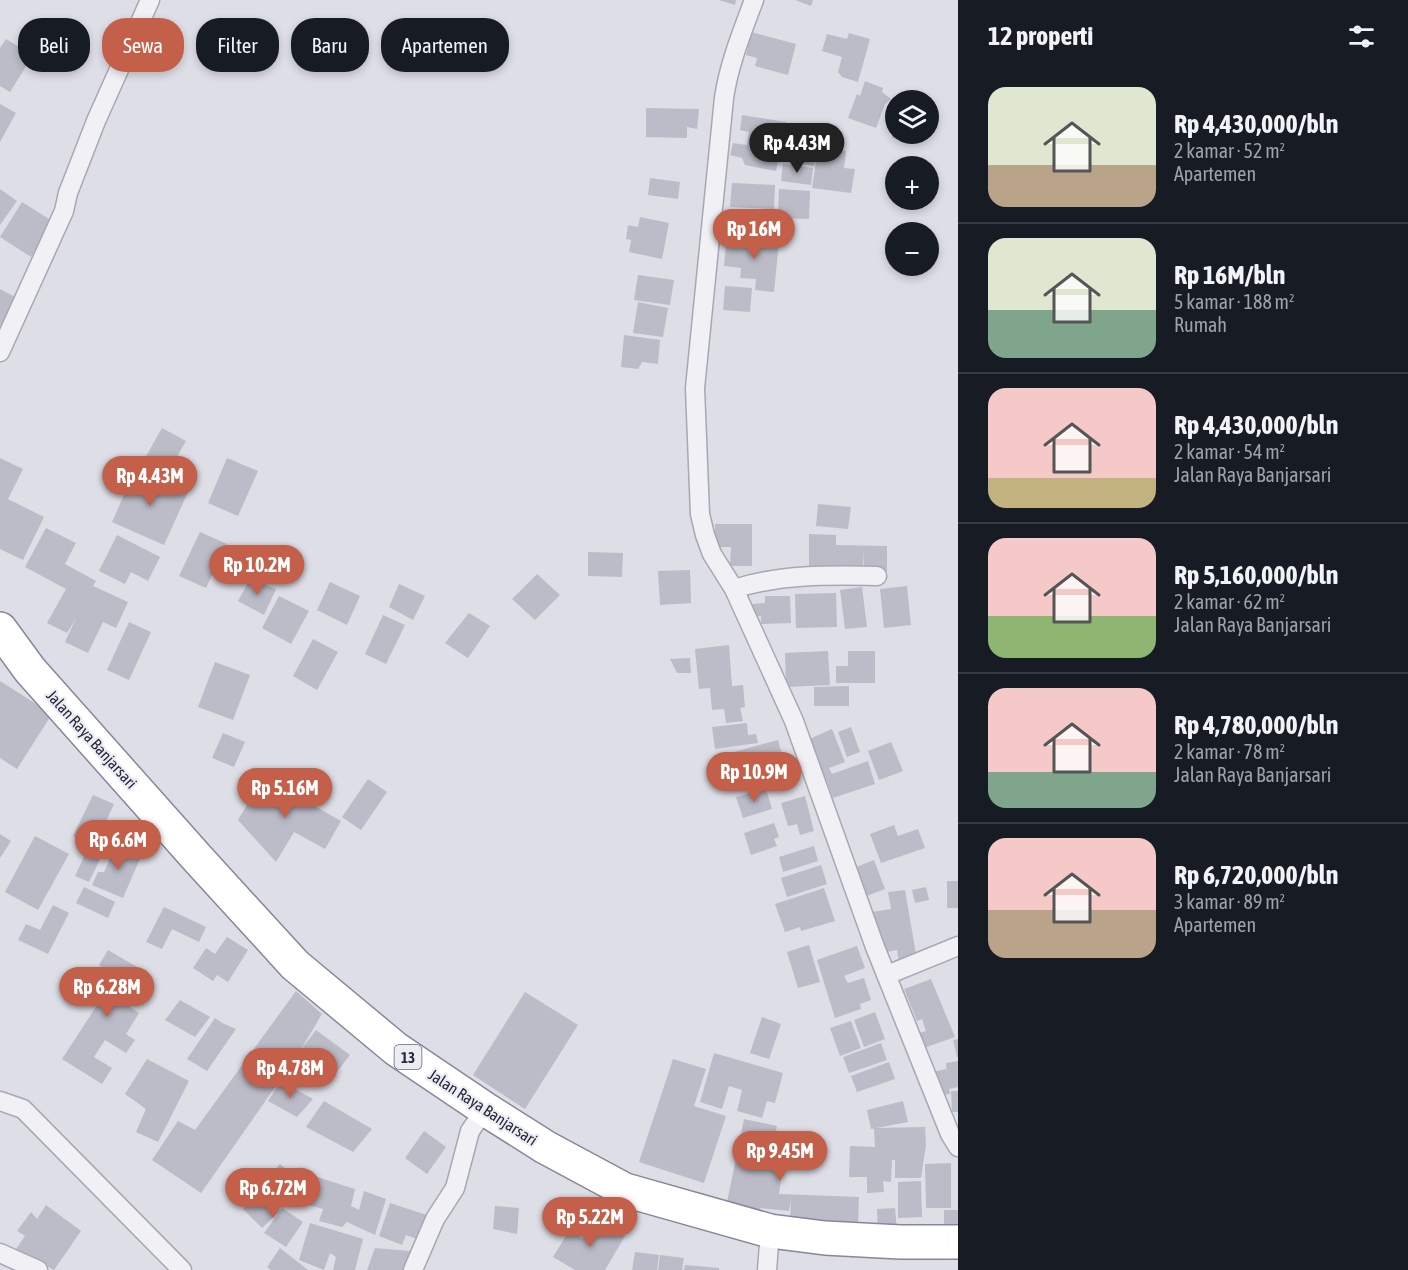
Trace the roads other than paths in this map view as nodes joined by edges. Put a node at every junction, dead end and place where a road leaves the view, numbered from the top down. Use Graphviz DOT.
graph roads {
  1 [pos="150,0"];
  2 [pos="754,0"];
  3 [pos="0,352"];
  4 [pos="877,576"];
  5 [pos="734,589"];
  6 [pos="0,629"];
  7 [pos="958,946"];
  8 [pos="887,975"];
  9 [pos="0,1101"];
  10 [pos="485,1109"];
  11 [pos="958,1147"];
  12 [pos="770,1231"];
  13 [pos="958,1242"];
  14 [pos="0,1253"];
  15 [pos="38,1270"];
  16 [pos="182,1270"];
  17 [pos="413,1270"];
  18 [pos="767,1270"];
  1 -- 3 [label="street"];
  2 -- 5 [label="street"];
  4 -- 5 [label="street"];
  5 -- 8 [label="street"];
  6 -- 10 [label="highway, Jalan Raya Banjarsari / 13"];
  7 -- 8 [label="street"];
  8 -- 11 [label="street"];
  9 -- 16 [label="street"];
  10 -- 12 [label="highway, Jalan Raya Banjarsari / 13"];
  10 -- 17 [label="street"];
  12 -- 13 [label="highway, Jalan Raya Banjarsari / 13"];
  12 -- 18 [label="street"];
  14 -- 15 [label="street"];
}
